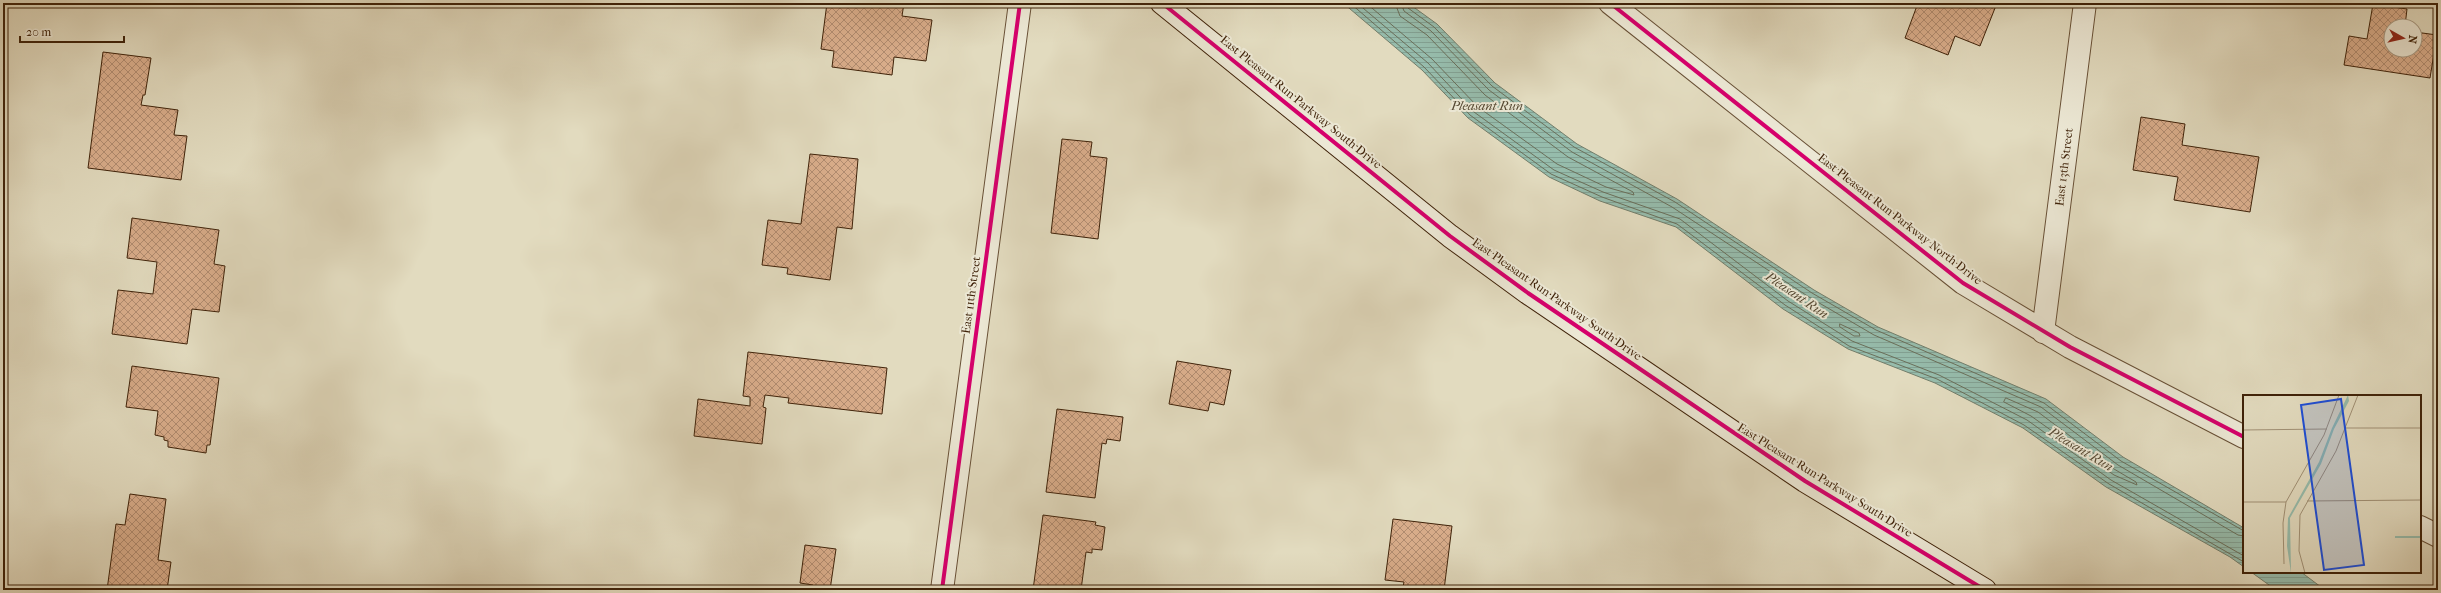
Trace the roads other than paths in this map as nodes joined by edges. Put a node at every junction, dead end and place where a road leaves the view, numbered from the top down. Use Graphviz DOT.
graph roads {
  1 [pos="1020,3"];
  2 [pos="1162,3"];
  3 [pos="1610,3"];
  4 [pos="2085,3"];
  5 [pos="2042,332"];
  6 [pos="2243,436"];
  7 [pos="2421,528"];
  8 [pos="2438,536"];
  9 [pos="942,590"];
  10 [pos="1985,590"];
  1 -- 9 [label="street, East 11th Street"];
  2 -- 10 [label="street, East Pleasant Run Parkway South Drive"];
  3 -- 5 [label="street, East Pleasant Run Parkway North Drive"];
  4 -- 5 [label="street, East 13th Street"];
  5 -- 6 [label="street, East Pleasant Run Parkway North Drive"];
  7 -- 8 [label="street"];
}
